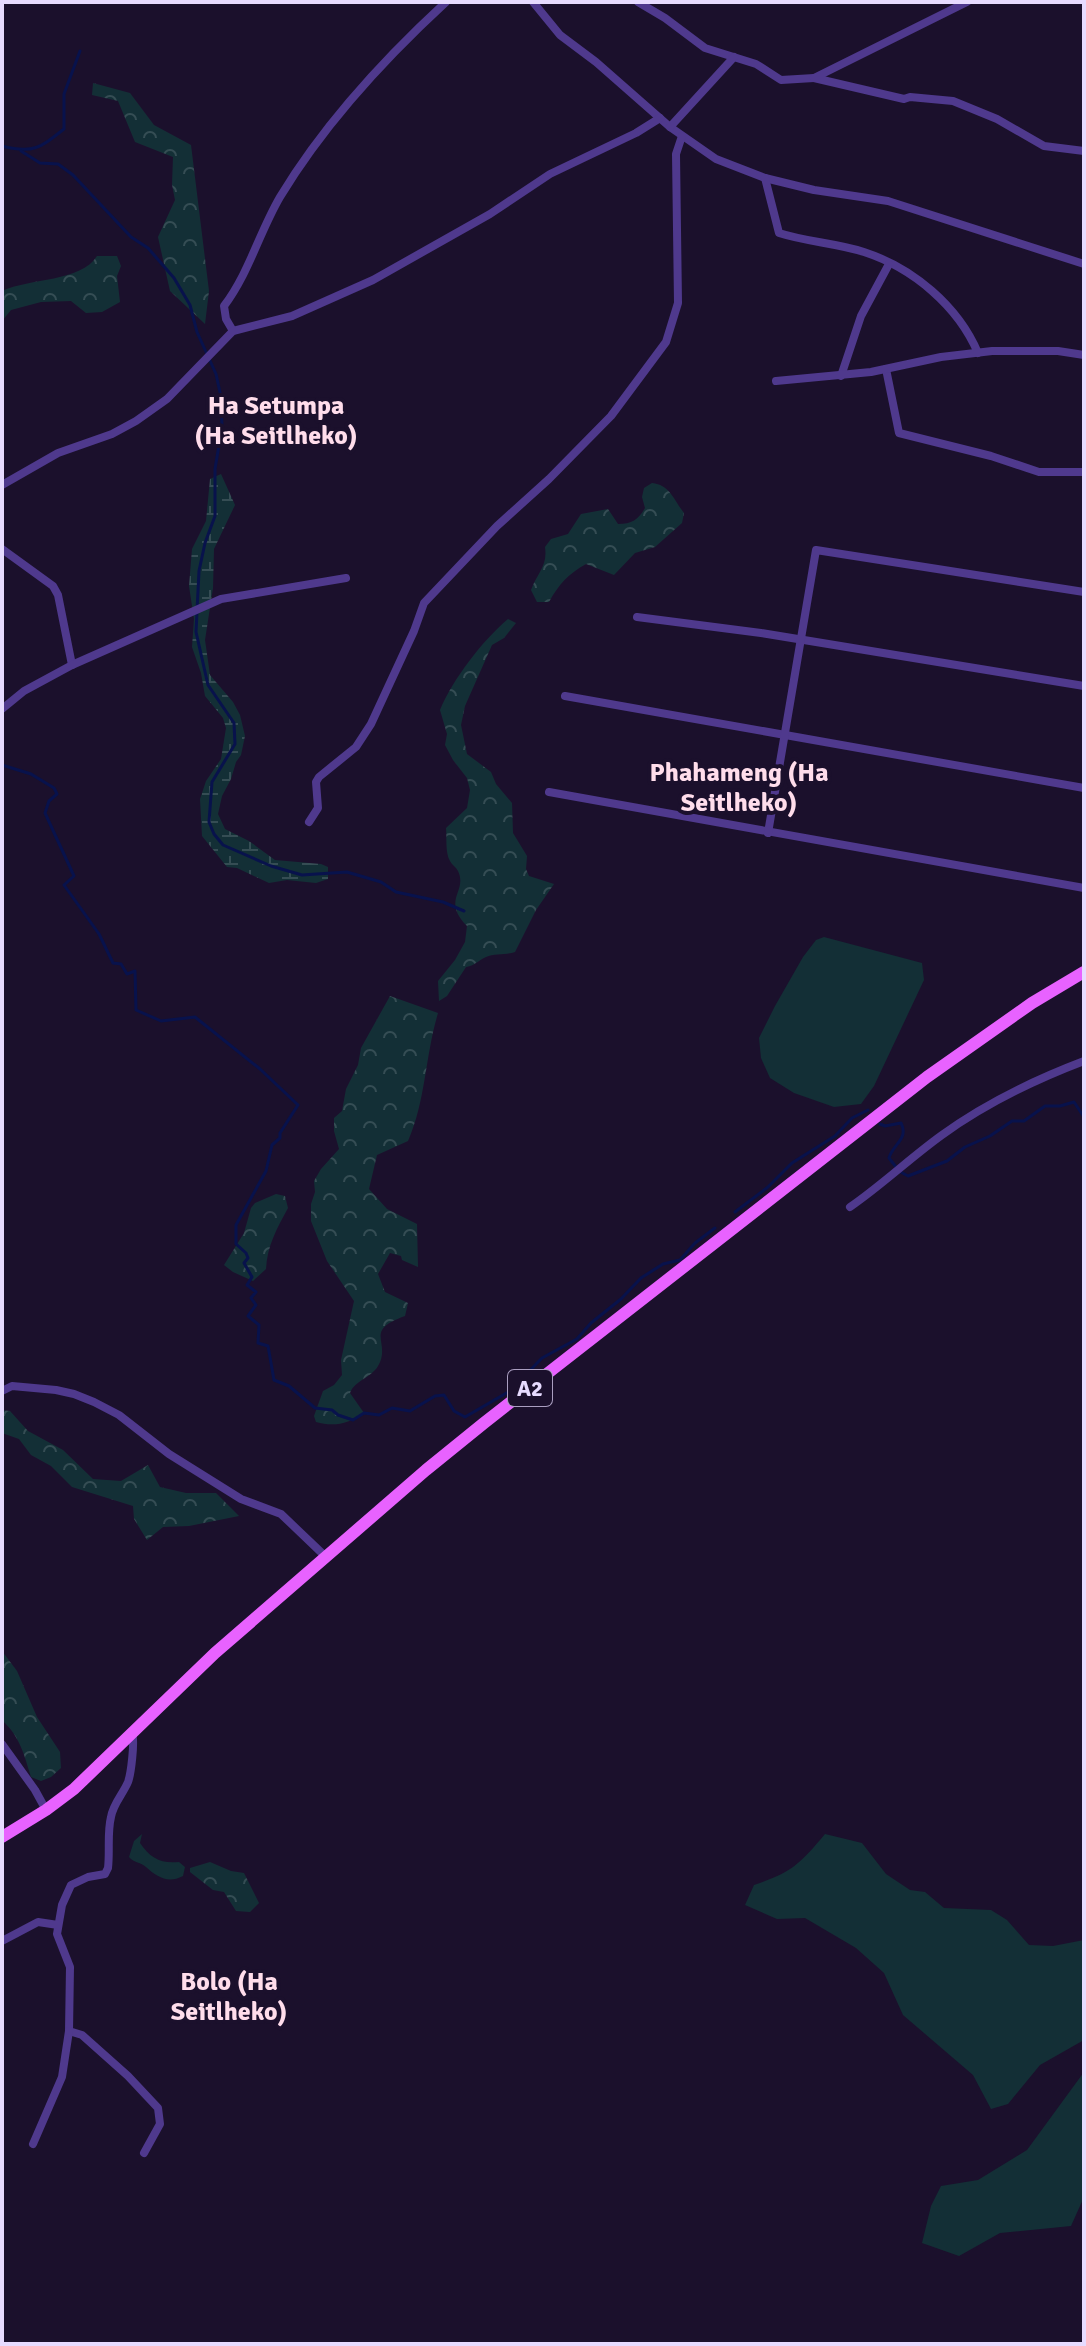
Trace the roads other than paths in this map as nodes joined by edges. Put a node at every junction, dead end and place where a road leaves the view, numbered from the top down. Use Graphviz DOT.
graph roads {
  1 [pos="446,2"];
  2 [pos="533,2"];
  3 [pos="638,2"];
  4 [pos="967,2"];
  5 [pos="734,57"];
  6 [pos="814,78"];
  7 [pos="660,118"];
  8 [pos="670,127"];
  9 [pos="682,136"];
  10 [pos="1084,151"];
  11 [pos="765,178"];
  12 [pos="889,264"];
  13 [pos="1084,264"];
  14 [pos="233,331"];
  15 [pos="978,353"];
  16 [pos="1084,355"];
  17 [pos="886,369"];
  18 [pos="841,376"];
  19 [pos="776,381"];
  20 [pos="1084,472"];
  21 [pos="2,485"];
  22 [pos="2,549"];
  23 [pos="346,578"];
  24 [pos="1084,592"];
  25 [pos="637,617"];
  26 [pos="800,640"];
  27 [pos="72,665"];
  28 [pos="1084,686"];
  29 [pos="565,696"];
  30 [pos="2,709"];
  31 [pos="785,736"];
  32 [pos="1084,788"];
  33 [pos="549,792"];
  34 [pos="309,822"];
  35 [pos="768,833"];
  36 [pos="1084,888"];
  37 [pos="1084,972"];
  38 [pos="1084,1061"];
  39 [pos="850,1207"];
  40 [pos="2,1381"];
  41 [pos="12,1386"];
  42 [pos="2,1391"];
  43 [pos="326,1557"];
  44 [pos="132,1733"];
  45 [pos="2,1744"];
  46 [pos="46,1810"];
  47 [pos="2,1837"];
  48 [pos="58,1925"];
  49 [pos="2,1941"];
  50 [pos="69,2031"];
  51 [pos="33,2144"];
  52 [pos="144,2153"];
  1 -- 14 [label="street"];
  2 -- 7 [label="street"];
  3 -- 5 [label="street"];
  4 -- 6 [label="street"];
  5 -- 6 [label="street"];
  5 -- 8 [label="street"];
  6 -- 10 [label="street"];
  7 -- 8 [label="street"];
  7 -- 14 [label="street"];
  8 -- 9 [label="street"];
  9 -- 11 [label="street"];
  9 -- 34 [label="street"];
  11 -- 12 [label="street"];
  11 -- 13 [label="street"];
  12 -- 15 [label="street"];
  12 -- 18 [label="street"];
  14 -- 21 [label="street"];
  15 -- 16 [label="street"];
  15 -- 17 [label="street"];
  17 -- 18 [label="street"];
  17 -- 20 [label="street"];
  18 -- 19 [label="street"];
  22 -- 27 [label="street"];
  23 -- 27 [label="street"];
  24 -- 26 [label="street"];
  25 -- 26 [label="street"];
  26 -- 28 [label="street"];
  26 -- 31 [label="street"];
  27 -- 30 [label="street"];
  29 -- 31 [label="street"];
  31 -- 32 [label="street"];
  31 -- 35 [label="street"];
  33 -- 35 [label="street"];
  35 -- 36 [label="street"];
  37 -- 43 [label="main road, A2"];
  38 -- 39 [label="street"];
  40 -- 41 [label="street"];
  41 -- 42 [label="street"];
  41 -- 43 [label="street"];
  43 -- 44 [label="main road, A2"];
  44 -- 46 [label="main road, A2"];
  44 -- 48 [label="street"];
  45 -- 46 [label="street"];
  46 -- 47 [label="main road, A2"];
  48 -- 49 [label="street"];
  48 -- 50 [label="street"];
  50 -- 51 [label="street"];
  50 -- 52 [label="street"];
}
